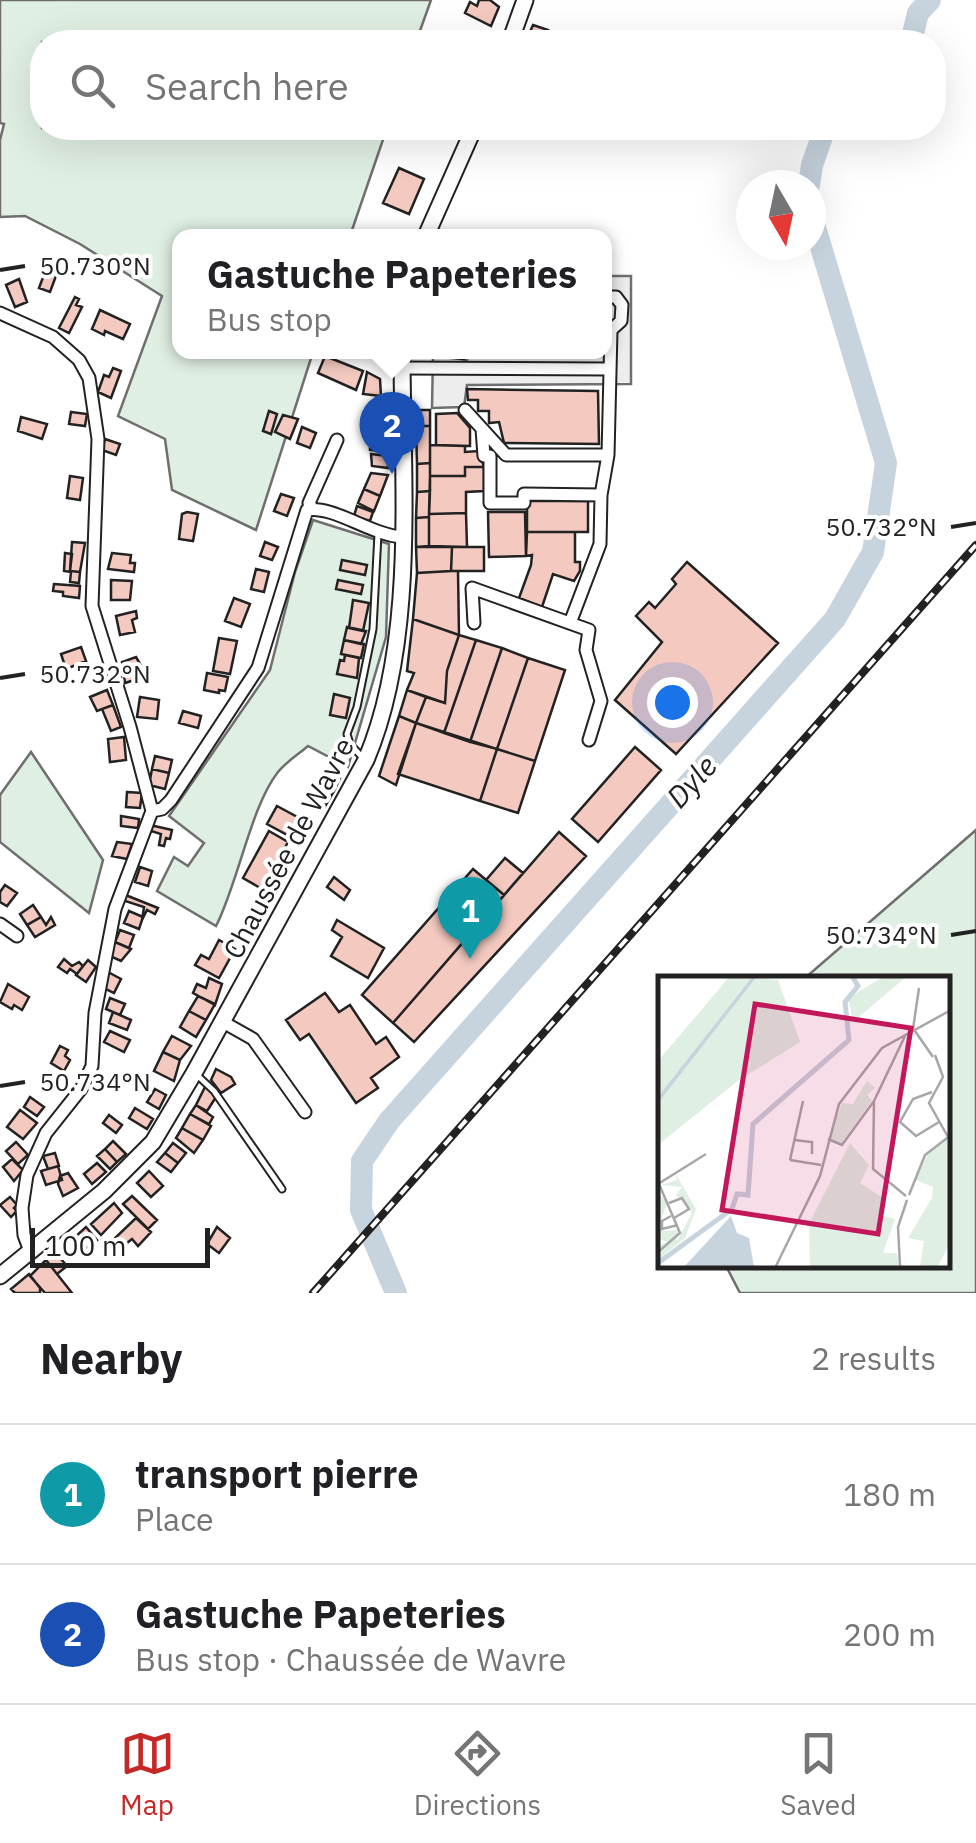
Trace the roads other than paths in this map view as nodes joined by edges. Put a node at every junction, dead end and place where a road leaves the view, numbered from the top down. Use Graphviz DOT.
graph roads {
  1 [pos="525,0"];
  2 [pos="514,30"];
  3 [pos="469,140"];
  4 [pos="429,229"];
  5 [pos="612,297"];
  6 [pos="0,313"];
  7 [pos="612,327"];
  8 [pos="476,359"];
  9 [pos="609,359"];
  10 [pos="402,360"];
  11 [pos="474,367"];
  12 [pos="610,370"];
  13 [pos="465,410"];
  14 [pos="482,429"];
  15 [pos="337,440"];
  16 [pos="608,455"];
  17 [pos="601,495"];
  18 [pos="312,508"];
  19 [pos="378,534"];
  20 [pos="402,537"];
  21 [pos="474,622"];
  22 [pos="570,623"];
  23 [pos="588,740"];
  24 [pos="366,760"];
  25 [pos="152,811"];
  26 [pos="0,924"];
  27 [pos="16,936"];
  28 [pos="223,1022"];
  29 [pos="194,1073"];
  30 [pos="305,1112"];
  31 [pos="282,1190"];
  32 [pos="30,1251"];
  33 [pos="0,1276"];
  1 -- 2 [label="main road"];
  3 -- 4 [label="main road"];
  5 -- 7 [label="street"];
  6 -- 25 [label="street"];
  8 -- 11 [label="street"];
  9 -- 12 [label="street"];
  10 -- 11 [label="street"];
  10 -- 20 [label="main road, Chaussée de Wavre"];
  11 -- 12 [label="street"];
  12 -- 16 [label="street"];
  13 -- 14 [label="street"];
  14 -- 16 [label="street"];
  14 -- 17 [label="street"];
  15 -- 18 [label="street"];
  16 -- 17 [label="street"];
  17 -- 22 [label="street"];
  18 -- 19 [label="street"];
  18 -- 25 [label="street"];
  19 -- 20 [label="street"];
  19 -- 24 [label="lane"];
  20 -- 24 [label="main road, Chaussée de Wavre"];
  21 -- 22 [label="street"];
  22 -- 23 [label="street"];
  24 -- 28 [label="main road, Chaussée de Wavre"];
  25 -- 32 [label="street"];
  26 -- 27 [label="street"];
  28 -- 29 [label="main road, Chaussée de Wavre"];
  28 -- 30 [label="street"];
  29 -- 31 [label="lane"];
  29 -- 32 [label="main road, Chaussée de Wavre"];
  32 -- 33 [label="main road, Chaussée de Wavre"];
}
